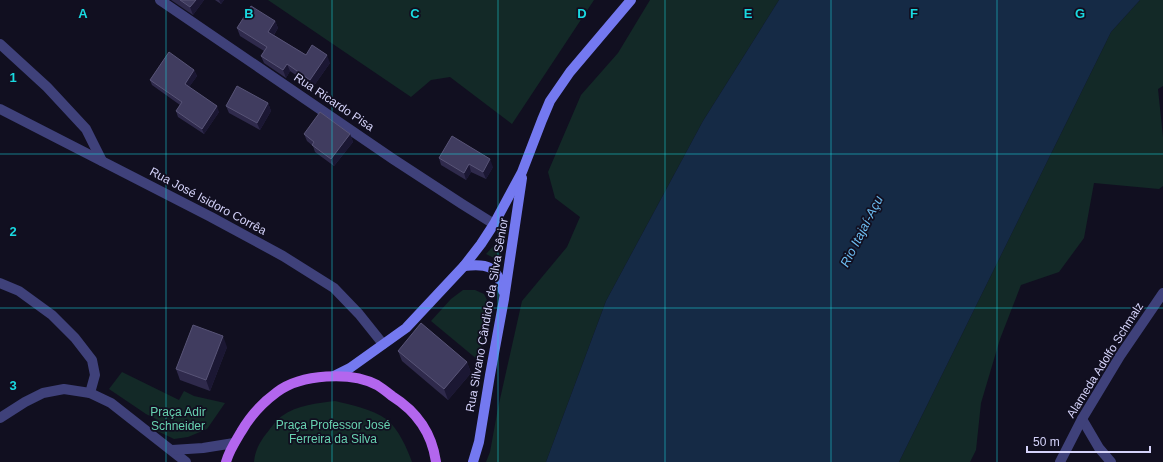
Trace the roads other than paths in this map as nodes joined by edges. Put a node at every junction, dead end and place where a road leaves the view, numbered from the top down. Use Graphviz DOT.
graph roads {
  1 [pos="160,0"];
  2 [pos="631,0"];
  3 [pos="0,44"];
  4 [pos="0,110"];
  5 [pos="102,161"];
  6 [pos="522,172"];
  7 [pos="494,224"];
  8 [pos="464,266"];
  9 [pos="0,283"];
  10 [pos="1163,293"];
  11 [pos="504,299"];
  12 [pos="383,344"];
  13 [pos="334,376"];
  14 [pos="90,394"];
  15 [pos="0,418"];
  16 [pos="1082,419"];
  17 [pos="234,443"];
  18 [pos="172,450"];
  19 [pos="186,462"];
  20 [pos="226,462"];
  21 [pos="436,462"];
  22 [pos="473,462"];
  23 [pos="1060,462"];
  24 [pos="1111,462"];
  1 -- 7 [label="street, Rua Ricardo Pisa"];
  2 -- 6 [label="main road, Rua Silvano Cândido da Silva Sênior"];
  3 -- 5 [label="street"];
  4 -- 5 [label="street, Rua José Isidoro Corrêa"];
  5 -- 12 [label="street, Rua José Isidoro Corrêa"];
  6 -- 7 [label="main road, Rua Silvano Cândido da Silva Sênior"];
  6 -- 11 [label="main road, Rua Silvano Cândido da Silva Sênior"];
  7 -- 8 [label="main road, Rua Silvano Cândido da Silva Sênior"];
  8 -- 11 [label="main road"];
  8 -- 12 [label="main road, Rua Silvano Cândido da Silva Sênior"];
  9 -- 14 [label="street"];
  10 -- 16 [label="street, Alameda Adolfo Schmalz"];
  11 -- 22 [label="main road, Rua Silvano Cândido da Silva Sênior"];
  12 -- 13 [label="main road, Rua Silvano Cândido da Silva Sênior"];
  13 -- 17 [label="main road"];
  13 -- 21 [label="main road"];
  14 -- 15 [label="street"];
  14 -- 18 [label="street"];
  16 -- 23 [label="street, Alameda Adolfo Schmalz"];
  16 -- 24 [label="street"];
  17 -- 18 [label="street"];
  17 -- 20 [label="main road"];
  18 -- 19 [label="street"];
}
